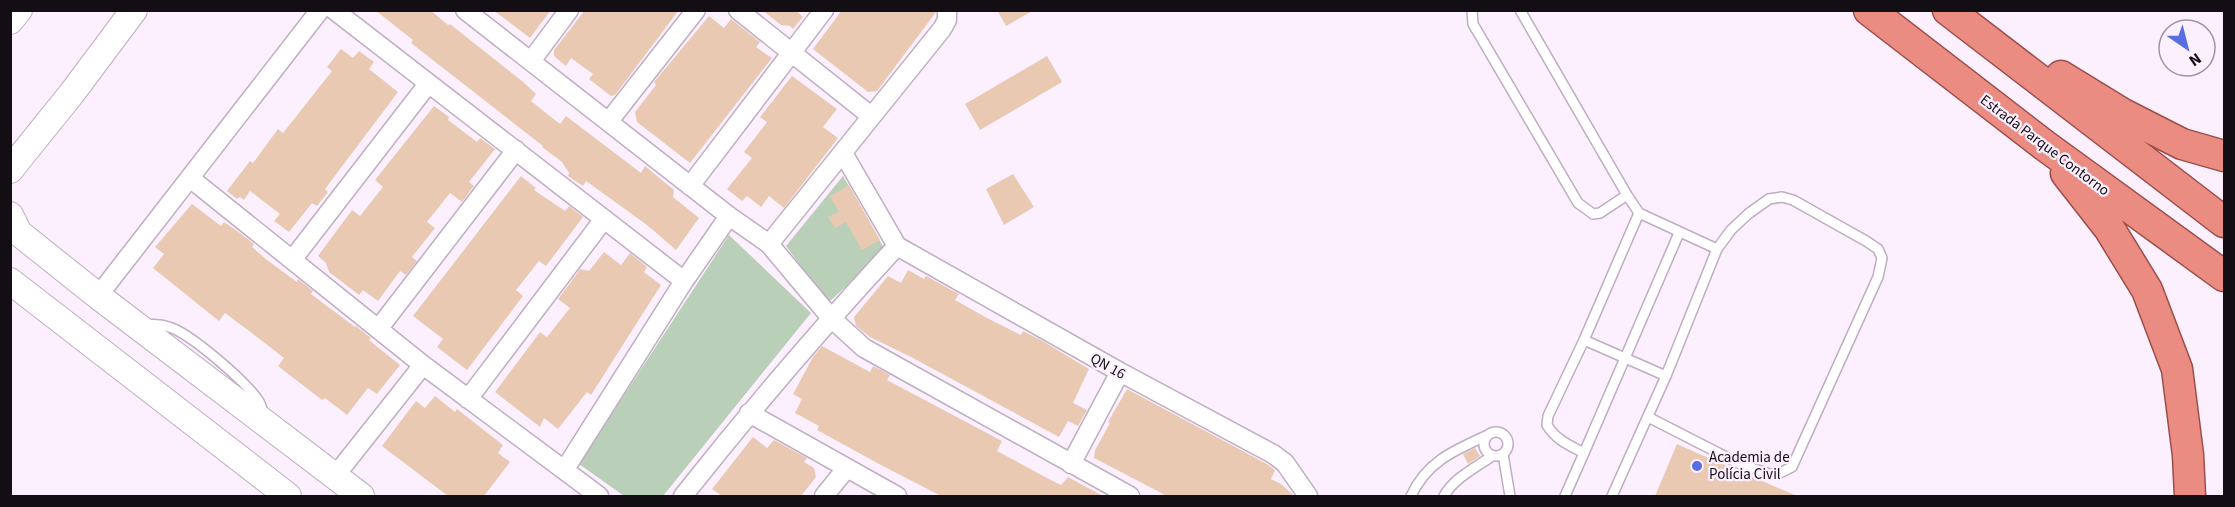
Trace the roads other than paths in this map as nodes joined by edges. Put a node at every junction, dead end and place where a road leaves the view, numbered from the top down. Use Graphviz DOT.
graph roads {
  1 [pos="19,10"];
  2 [pos="134,10"];
  3 [pos="320,10"];
  4 [pos="334,10"];
  5 [pos="465,10"];
  6 [pos="569,10"];
  7 [pos="696,10"];
  8 [pos="738,10"];
  9 [pos="824,10"];
  10 [pos="947,10"];
  11 [pos="1472,10"];
  12 [pos="1520,10"];
  13 [pos="1869,10"];
  14 [pos="1948,10"];
  15 [pos="1955,10"];
  16 [pos="10,21"];
  17 [pos="792,52"];
  18 [pos="531,61"];
  19 [pos="429,84"];
  20 [pos="871,116"];
  21 [pos="609,121"];
  22 [pos="2044,145"];
  23 [pos="516,150"];
  24 [pos="843,153"];
  25 [pos="2224,156"];
  26 [pos="10,170"];
  27 [pos="190,178"];
  28 [pos="690,186"];
  29 [pos="1627,195"];
  30 [pos="1639,213"];
  31 [pos="10,214"];
  32 [pos="729,216"];
  33 [pos="604,219"];
  34 [pos="2224,222"];
  35 [pos="1679,233"];
  36 [pos="769,244"];
  37 [pos="897,246"];
  38 [pos="1717,249"];
  39 [pos="292,260"];
  40 [pos="2224,276"];
  41 [pos="684,281"];
  42 [pos="10,282"];
  43 [pos="98,296"];
  44 [pos="831,318"];
  45 [pos="379,328"];
  46 [pos="1584,340"];
  47 [pos="1625,359"];
  48 [pos="423,365"];
  49 [pos="1120,372"];
  50 [pos="1666,376"];
  51 [pos="468,399"];
  52 [pos="749,413"];
  53 [pos="1647,417"];
  54 [pos="1488,435"];
  55 [pos="1584,453"];
  56 [pos="1503,454"];
  57 [pos="1492,456"];
  58 [pos="1071,464"];
  59 [pos="565,469"];
  60 [pos="846,469"];
  61 [pos="335,476"];
  62 [pos="288,496"];
  63 [pos="361,496"];
  64 [pos="599,496"];
  65 [pos="683,496"];
  66 [pos="824,496"];
  67 [pos="897,496"];
  68 [pos="1130,496"];
  69 [pos="1308,496"];
  70 [pos="1411,496"];
  71 [pos="1444,496"];
  72 [pos="1510,496"];
  73 [pos="1565,496"];
  74 [pos="1612,496"];
  75 [pos="2190,496"];
  1 -- 16 [label="main road"];
  2 -- 26 [label="main road"];
  3 -- 27 [label="street"];
  4 -- 19 [label="street"];
  5 -- 18 [label="street"];
  6 -- 18 [label="street"];
  7 -- 21 [label="street"];
  8 -- 17 [label="street"];
  9 -- 17 [label="street"];
  10 -- 20 [label="street"];
  11 -- 29 [label="lane"];
  12 -- 29 [label="lane"];
  13 -- 22 [label="highway, Estrada Parque Contorno"];
  14 -- 34 [label="highway"];
  15 -- 25 [label="highway"];
  17 -- 20 [label="street"];
  17 -- 28 [label="street"];
  18 -- 21 [label="street"];
  19 -- 23 [label="street"];
  19 -- 39 [label="street"];
  20 -- 24 [label="street"];
  21 -- 28 [label="street"];
  22 -- 40 [label="highway, Estrada Parque Contorno"];
  22 -- 75 [label="highway"];
  23 -- 33 [label="street"];
  23 -- 45 [label="street"];
  24 -- 36 [label="street"];
  24 -- 37 [label="street"];
  27 -- 39 [label="street"];
  27 -- 43 [label="street"];
  28 -- 32 [label="street"];
  29 -- 30 [label="lane"];
  30 -- 35 [label="lane"];
  30 -- 46 [label="lane"];
  31 -- 43 [label="main road"];
  32 -- 36 [label="street"];
  32 -- 41 [label="street"];
  33 -- 41 [label="street"];
  33 -- 51 [label="street"];
  35 -- 38 [label="lane"];
  35 -- 47 [label="lane"];
  36 -- 44 [label="street"];
  37 -- 44 [label="street"];
  37 -- 49 [label="street, QN 16"];
  38 -- 50 [label="lane"];
  38 -- 53 [label="lane"];
  39 -- 45 [label="street"];
  41 -- 59 [label="street"];
  42 -- 62 [label="main road"];
  43 -- 61 [label="main road"];
  44 -- 52 [label="street"];
  44 -- 58 [label="street"];
  45 -- 48 [label="street"];
  46 -- 47 [label="lane"];
  46 -- 55 [label="lane"];
  47 -- 50 [label="lane"];
  47 -- 55 [label="lane"];
  48 -- 51 [label="street"];
  48 -- 61 [label="street"];
  49 -- 58 [label="street"];
  49 -- 69 [label="street, QN 16"];
  50 -- 53 [label="lane"];
  51 -- 59 [label="street"];
  52 -- 60 [label="street"];
  52 -- 65 [label="street"];
  53 -- 74 [label="lane"];
  54 -- 56 [label="lane"];
  54 -- 57 [label="lane"];
  54 -- 70 [label="lane"];
  55 -- 73 [label="lane"];
  56 -- 57 [label="lane"];
  56 -- 72 [label="lane"];
  57 -- 71 [label="lane"];
  58 -- 68 [label="street"];
  59 -- 64 [label="street"];
  60 -- 66 [label="street"];
  60 -- 67 [label="street"];
  61 -- 63 [label="main road"];
}
